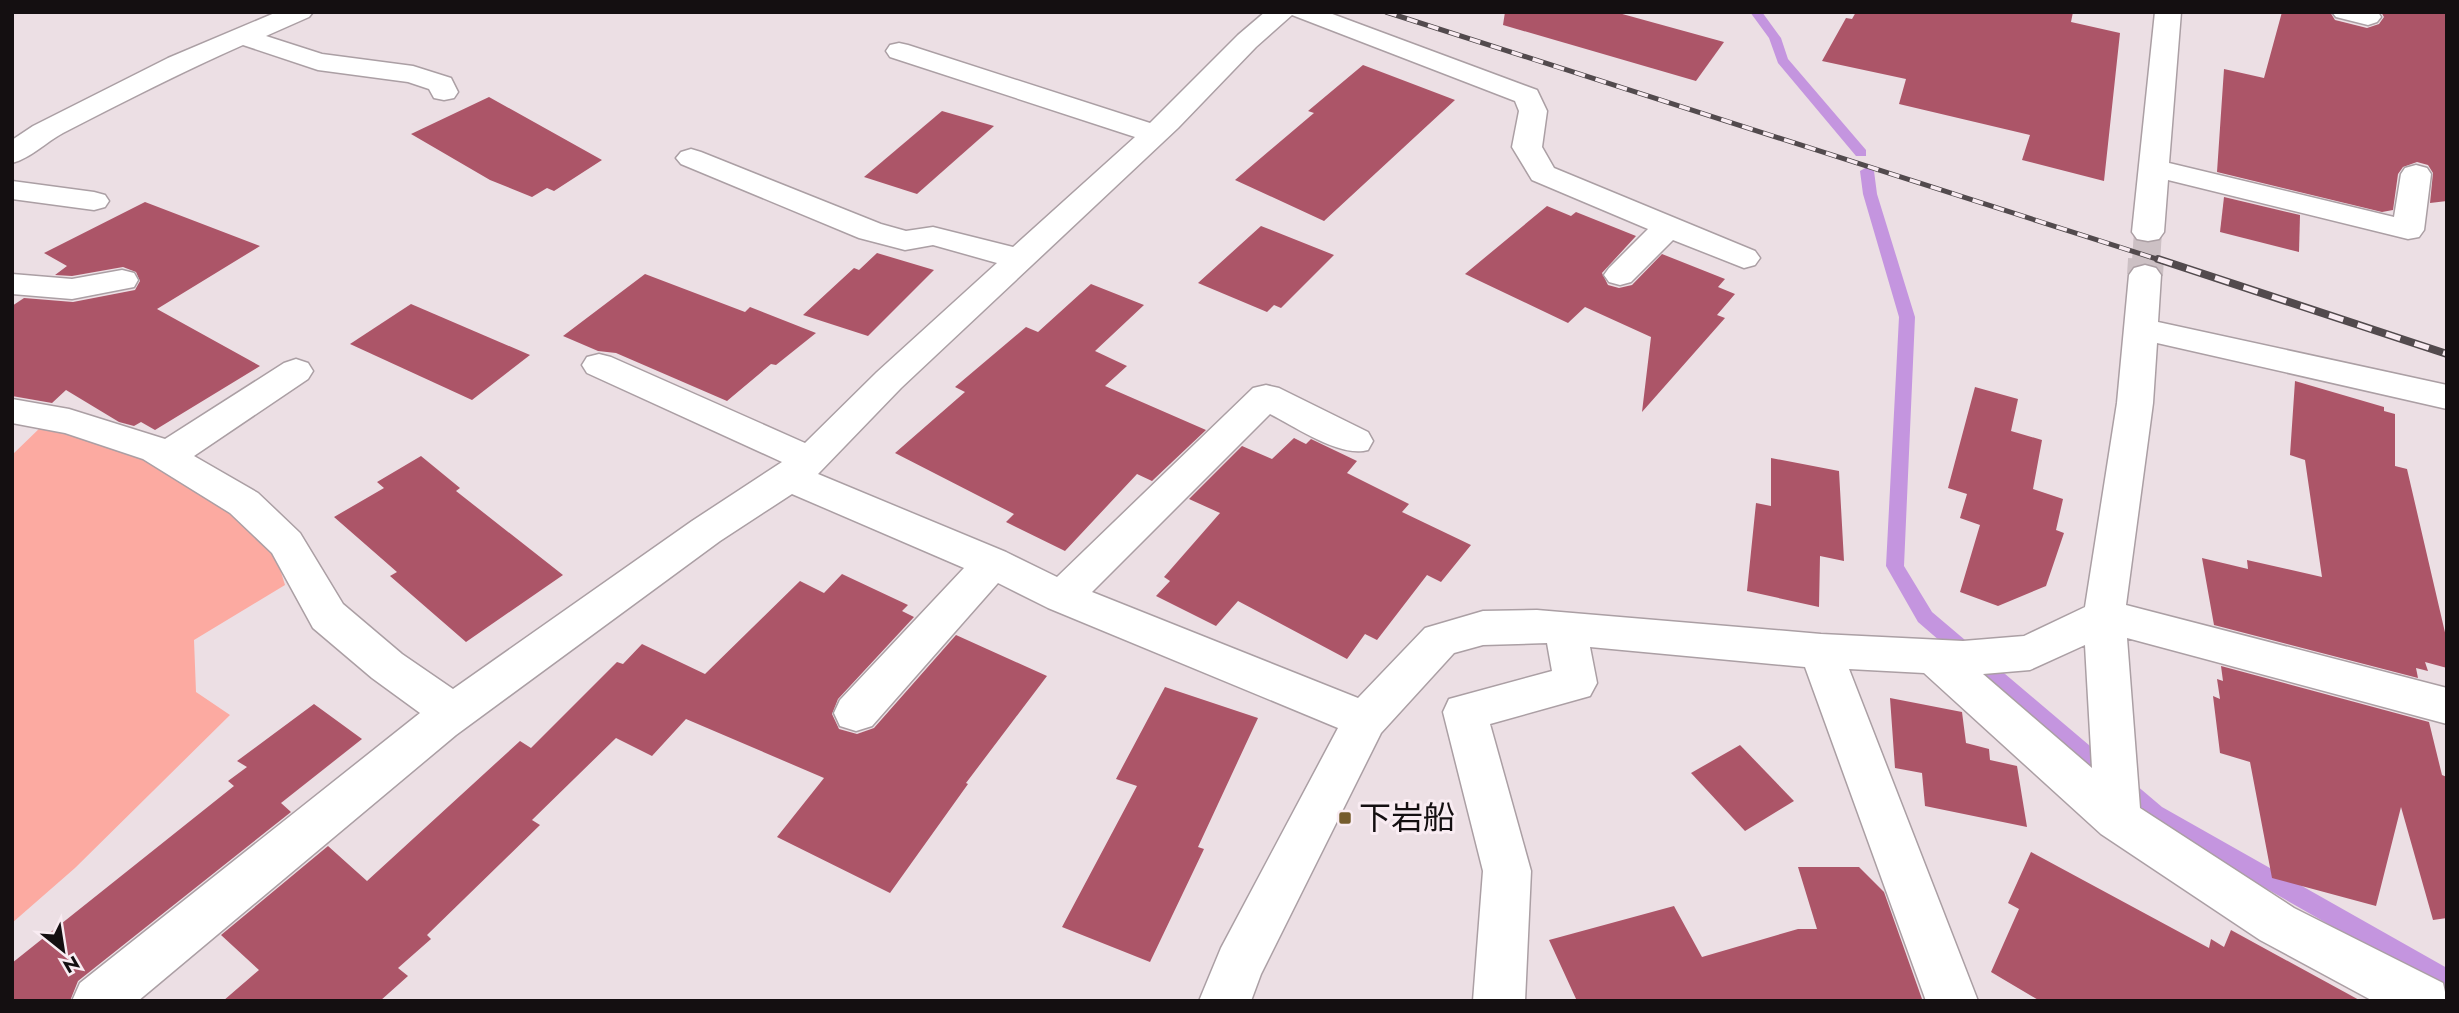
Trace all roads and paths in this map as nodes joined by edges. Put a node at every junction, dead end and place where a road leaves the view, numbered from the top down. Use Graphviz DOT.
graph roads {
  1 [pos="300,12"];
  2 [pos="1281,12"];
  3 [pos="1303,12"];
  4 [pos="2168,12"];
  5 [pos="241,36"];
  6 [pos="899,51"];
  7 [pos="444,92"];
  8 [pos="1155,134"];
  9 [pos="12,154"];
  10 [pos="691,158"];
  11 [pos="2153,167"];
  12 [pos="2416,174"];
  13 [pos="12,190"];
  14 [pos="94,201"];
  15 [pos="1669,226"];
  16 [pos="2148,232"];
  17 [pos="1744,258"];
  18 [pos="1020,259"];
  19 [pos="1620,275"];
  20 [pos="2145,275"];
  21 [pos="122,280"];
  22 [pos="12,284"];
  23 [pos="2141,329"];
  24 [pos="599,365"];
  25 [pos="296,371"];
  26 [pos="2447,397"];
  27 [pos="12,411"];
  28 [pos="1355,441"];
  29 [pos="167,456"];
  30 [pos="800,468"];
  31 [pos="992,563"];
  32 [pos="1062,597"];
  33 [pos="2104,616"];
  34 [pos="1566,629"];
  35 [pos="1821,651"];
  36 [pos="1948,657"];
  37 [pos="2447,706"];
  38 [pos="454,713"];
  39 [pos="856,713"];
  40 [pos="1365,720"];
  41 [pos="2118,817"];
  42 [pos="98,1001"];
  43 [pos="1225,1001"];
  44 [pos="1499,1001"];
  45 [pos="1952,1001"];
  46 [pos="2425,1001"];
  1 -- 5 [label="street"];
  2 -- 8 [label="street"];
  3 -- 15 [label="street"];
  4 -- 11 [label="street"];
  5 -- 7 [label="street"];
  5 -- 9 [label="street"];
  6 -- 8 [label="street"];
  8 -- 18 [label="street"];
  10 -- 18 [label="street"];
  11 -- 12 [label="street"];
  11 -- 16 [label="street"];
  13 -- 14 [label="street"];
  15 -- 17 [label="street"];
  15 -- 19 [label="street"];
  18 -- 30 [label="street"];
  20 -- 23 [label="street"];
  21 -- 22 [label="street"];
  23 -- 26 [label="street"];
  23 -- 33 [label="street"];
  24 -- 30 [label="street"];
  25 -- 29 [label="street"];
  27 -- 29 [label="street"];
  28 -- 32 [label="street"];
  29 -- 38 [label="street"];
  30 -- 31 [label="street"];
  30 -- 38 [label="street"];
  31 -- 32 [label="street"];
  31 -- 39 [label="street"];
  32 -- 40 [label="street"];
  33 -- 36 [label="street"];
  33 -- 37 [label="street"];
  33 -- 41 [label="street"];
  34 -- 35 [label="street"];
  34 -- 40 [label="street"];
  34 -- 44 [label="street"];
  35 -- 36 [label="street"];
  35 -- 45 [label="street"];
  36 -- 41 [label="street"];
  38 -- 42 [label="street"];
  40 -- 43 [label="street"];
  41 -- 46 [label="street"];
}
